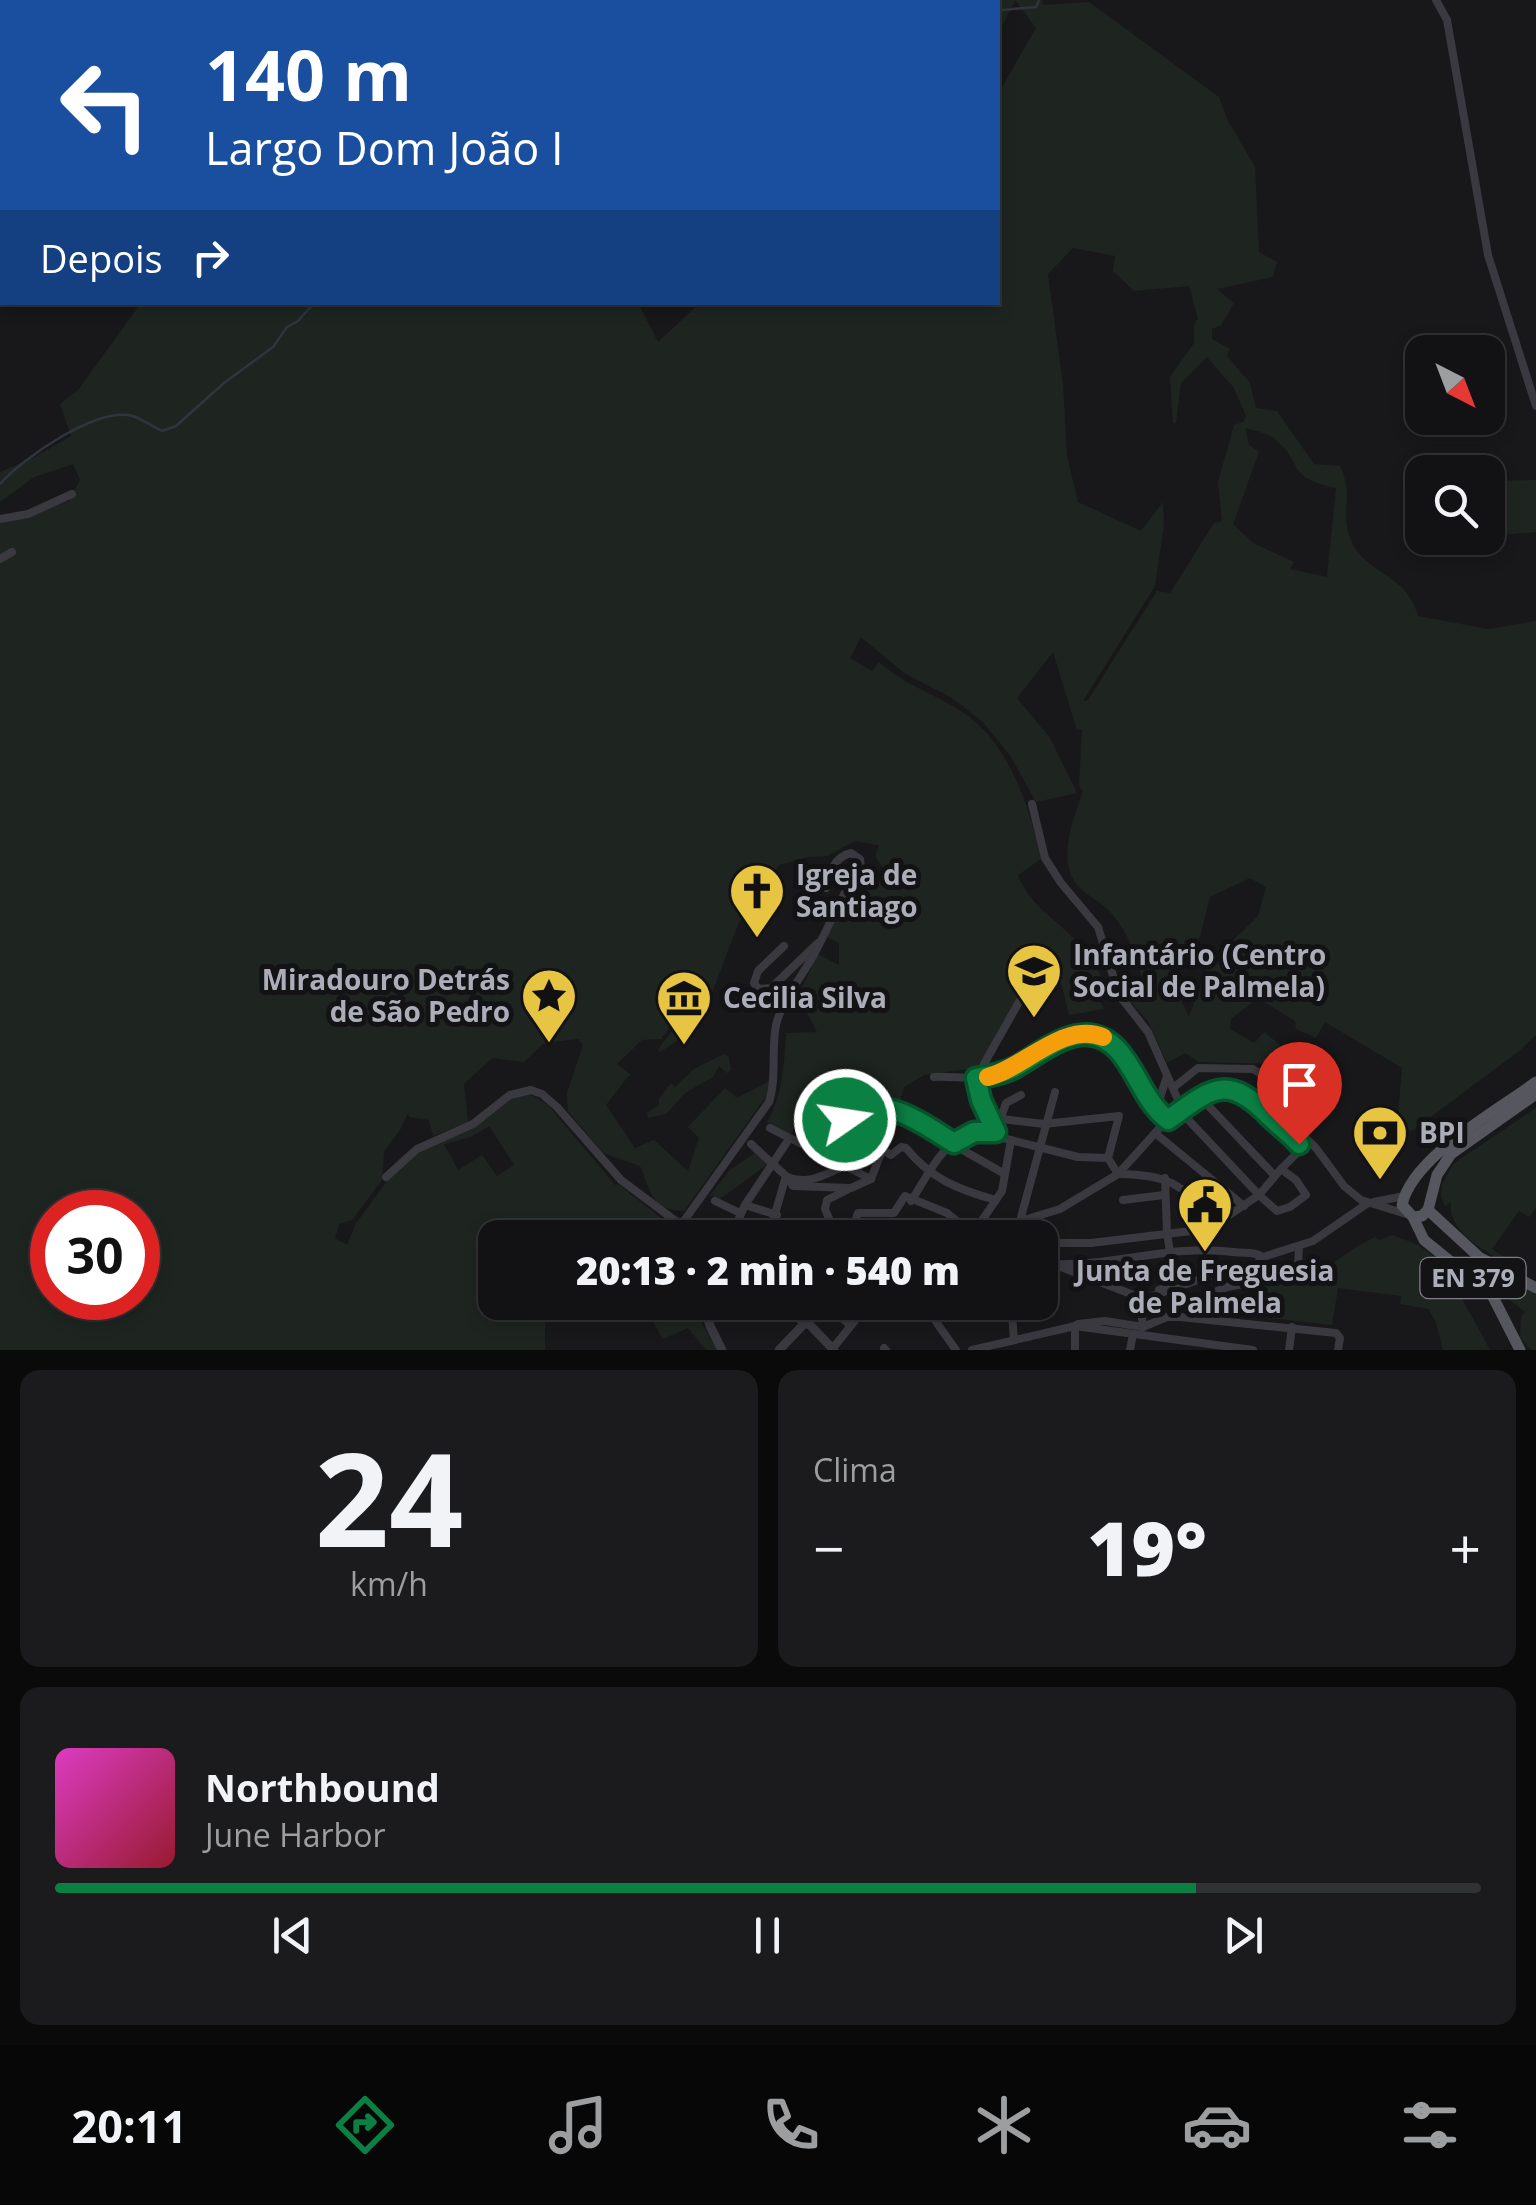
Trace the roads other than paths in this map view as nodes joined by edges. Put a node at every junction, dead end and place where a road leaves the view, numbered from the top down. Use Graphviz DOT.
graph roads {
  1 [pos="1436,0"];
  2 [pos="1536,406"];
  3 [pos="72,494"];
  4 [pos="0,520"];
  5 [pos="12,552"];
  6 [pos="0,559"];
  7 [pos="1032,804"];
  8 [pos="826,888"];
  9 [pos="822,938"];
  10 [pos="784,946"];
  11 [pos="1032,979"];
  12 [pos="1167,1076"];
  13 [pos="934,1077"];
  14 [pos="976,1078"];
  15 [pos="1536,1082"];
  16 [pos="1173,1088"];
  17 [pos="1054,1092"];
  18 [pos="1536,1094"];
  19 [pos="1021,1095"];
  20 [pos="1200,1096"];
  21 [pos="1257,1104"];
  22 [pos="1181,1110"];
  23 [pos="1156,1111"];
  24 [pos="1002,1119"];
  25 [pos="1168,1120"];
  26 [pos="843,1124"];
  27 [pos="1044,1124"];
  28 [pos="770,1128"];
  29 [pos="996,1132"];
  30 [pos="1155,1133"];
  31 [pos="789,1139"];
  32 [pos="1010,1140"];
  33 [pos="1310,1142"];
  34 [pos="954,1143"];
  35 [pos="751,1144"];
  36 [pos="1171,1145"];
  37 [pos="883,1148"];
  38 [pos="1040,1148"];
  39 [pos="1108,1158"];
  40 [pos="1166,1159"];
  41 [pos="834,1160"];
  42 [pos="774,1162"];
  43 [pos="844,1166"];
  44 [pos="928,1172"];
  45 [pos="1277,1172"];
  46 [pos="1003,1173"];
  47 [pos="1118,1174"];
  48 [pos="786,1176"];
  49 [pos="386,1177"];
  50 [pos="1165,1178"];
  51 [pos="872,1179"];
  52 [pos="851,1188"];
  53 [pos="1407,1194"];
  54 [pos="1164,1195"];
  55 [pos="1259,1195"];
  56 [pos="908,1199"];
  57 [pos="715,1200"];
  58 [pos="996,1200"];
  59 [pos="1123,1200"];
  60 [pos="1368,1203"];
  61 [pos="1429,1205"];
  62 [pos="1244,1206"];
  63 [pos="743,1209"];
  64 [pos="777,1215"];
  65 [pos="1410,1215"];
  66 [pos="1038,1217"];
  67 [pos="674,1220"];
  68 [pos="685,1220"];
  69 [pos="738,1220"];
  70 [pos="775,1220"];
  71 [pos="829,1220"];
  72 [pos="855,1220"];
  73 [pos="956,1220"];
  74 [pos="981,1220"];
  75 [pos="1020,1220"];
  76 [pos="1024,1220"];
  77 [pos="1039,1220"];
  78 [pos="1216,1225"];
  79 [pos="1167,1233"];
  80 [pos="1058,1243"];
  81 [pos="1298,1246"];
  82 [pos="1222,1249"];
  83 [pos="1169,1251"];
  84 [pos="1263,1257"];
  85 [pos="1058,1260"];
  86 [pos="1058,1262"];
  87 [pos="1206,1277"];
  88 [pos="1536,1288"];
  89 [pos="1211,1292"];
  90 [pos="1144,1298"];
  91 [pos="1179,1307"];
  92 [pos="708,1320"];
  93 [pos="801,1320"];
  94 [pos="844,1320"];
  95 [pos="854,1320"];
  96 [pos="935,1320"];
  97 [pos="1012,1320"];
  98 [pos="804,1324"];
  99 [pos="850,1325"];
  100 [pos="1075,1326"];
  101 [pos="1142,1327"];
  102 [pos="1292,1327"];
  103 [pos="1132,1334"];
  104 [pos="1014,1340"];
  105 [pos="1339,1345"];
  106 [pos="1215,1347"];
  107 [pos="986,1348"];
  108 [pos="834,1349"];
  109 [pos="722,1350"];
  110 [pos="779,1350"];
  111 [pos="956,1350"];
  112 [pos="972,1350"];
  113 [pos="1076,1350"];
  114 [pos="1130,1350"];
  115 [pos="1254,1350"];
  116 [pos="1289,1350"];
  117 [pos="1520,1350"];
  1 -- 2 [label="street"];
  3 -- 4 [label="street"];
  5 -- 6 [label="street"];
  7 -- 12 [label="street"];
  8 -- 9 [label="street"];
  9 -- 10 [label="street"];
  9 -- 68 [label="street"];
  11 -- 14 [label="street"];
  12 -- 16 [label="street"];
  12 -- 23 [label="street"];
  13 -- 14 [label="street"];
  14 -- 23 [label="street"];
  14 -- 29 [label="street"];
  15 -- 53 [label="main road"];
  16 -- 22 [label="street"];
  16 -- 33 [label="street"];
  17 -- 27 [label="street"];
  18 -- 61 [label="main road"];
  19 -- 24 [label="street"];
  20 -- 21 [label="street"];
  20 -- 22 [label="street"];
  20 -- 45 [label="street"];
  21 -- 33 [label="street"];
  21 -- 45 [label="street"];
  22 -- 25 [label="street"];
  22 -- 55 [label="street"];
  23 -- 25 [label="street"];
  24 -- 27 [label="street"];
  24 -- 29 [label="street"];
  25 -- 30 [label="street"];
  26 -- 34 [label="street"];
  26 -- 37 [label="street"];
  26 -- 41 [label="street"];
  27 -- 38 [label="street"];
  27 -- 39 [label="street"];
  28 -- 31 [label="street"];
  29 -- 32 [label="street"];
  29 -- 34 [label="street"];
  30 -- 36 [label="street"];
  30 -- 47 [label="street"];
  31 -- 41 [label="street"];
  31 -- 42 [label="street"];
  32 -- 38 [label="street"];
  32 -- 46 [label="street"];
  33 -- 60 [label="street"];
  34 -- 44 [label="street"];
  34 -- 46 [label="street"];
  35 -- 42 [label="street"];
  36 -- 40 [label="street"];
  36 -- 62 [label="street"];
  37 -- 44 [label="street"];
  37 -- 51 [label="street"];
  38 -- 39 [label="street"];
  38 -- 75 [label="street"];
  39 -- 47 [label="street"];
  41 -- 43 [label="street"];
  42 -- 48 [label="street"];
  42 -- 63 [label="street"];
  43 -- 48 [label="street"];
  43 -- 51 [label="street"];
  44 -- 56 [label="street"];
  44 -- 58 [label="street"];
  45 -- 55 [label="street"];
  45 -- 55 [label="street"];
  46 -- 58 [label="street"];
  47 -- 50 [label="street"];
  47 -- 66 [label="street"];
  48 -- 52 [label="street"];
  48 -- 64 [label="street"];
  49 -- 67 [label="street"];
  50 -- 54 [label="street"];
  50 -- 78 [label="street"];
  51 -- 52 [label="street"];
  52 -- 71 [label="street"];
  53 -- 60 [label="street"];
  53 -- 61 [label="main road"];
  53 -- 65 [label="main road"];
  54 -- 59 [label="street"];
  54 -- 79 [label="street"];
  55 -- 62 [label="street"];
  56 -- 72 [label="street"];
  56 -- 73 [label="street"];
  57 -- 63 [label="street"];
  58 -- 74 [label="street"];
  60 -- 65 [label="street"];
  60 -- 81 [label="street"];
  61 -- 65 [label="main road, EN 379"];
  61 -- 88 [label="main road"];
  62 -- 78 [label="street"];
  63 -- 64 [label="street"];
  63 -- 69 [label="street"];
  64 -- 70 [label="street"];
  65 -- 117 [label="main road, EN 379"];
  66 -- 76 [label="street"];
  66 -- 77 [label="street"];
  78 -- 79 [label="street"];
  78 -- 82 [label="street"];
  79 -- 80 [label="street"];
  79 -- 83 [label="street"];
  81 -- 84 [label="street"];
  81 -- 89 [label="street"];
  82 -- 83 [label="street"];
  82 -- 84 [label="street"];
  83 -- 85 [label="street"];
  83 -- 90 [label="street"];
  84 -- 87 [label="street"];
  86 -- 90 [label="street"];
  87 -- 89 [label="street"];
  87 -- 90 [label="street"];
  89 -- 91 [label="street"];
  90 -- 101 [label="street"];
  92 -- 109 [label="street"];
  93 -- 98 [label="street"];
  94 -- 99 [label="street"];
  95 -- 99 [label="street"];
  96 -- 111 [label="street"];
  97 -- 104 [label="street"];
  98 -- 108 [label="street"];
  98 -- 110 [label="street"];
  99 -- 108 [label="street"];
  100 -- 101 [label="street"];
  100 -- 103 [label="street"];
  100 -- 104 [label="street"];
  100 -- 113 [label="street"];
  101 -- 102 [label="street"];
  102 -- 105 [label="street"];
  102 -- 116 [label="street"];
  103 -- 106 [label="street"];
  103 -- 114 [label="street"];
  104 -- 107 [label="street"];
  106 -- 115 [label="street"];
  107 -- 112 [label="street"];
}
